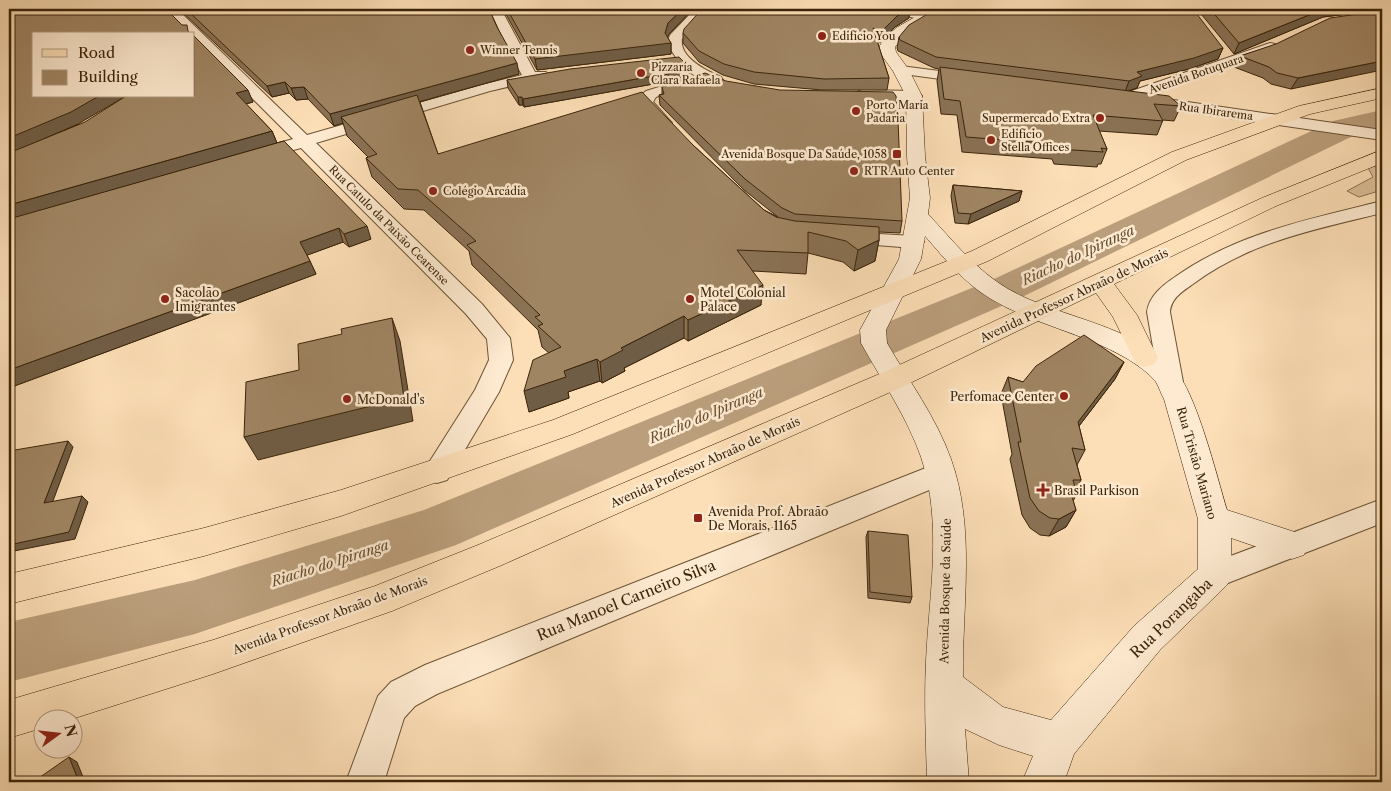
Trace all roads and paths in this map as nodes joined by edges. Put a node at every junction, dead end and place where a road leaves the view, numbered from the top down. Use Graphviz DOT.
graph roads {
  1 [pos="170,9"];
  2 [pos="702,9"];
  3 [pos="895,9"];
  4 [pos="932,13"];
  5 [pos="493,14"];
  6 [pos="191,32"];
  7 [pos="195,36"];
  8 [pos="1281,42"];
  9 [pos="1219,47"];
  10 [pos="683,58"];
  11 [pos="664,60"];
  12 [pos="1230,62"];
  13 [pos="901,70"];
  14 [pos="556,73"];
  15 [pos="705,76"];
  16 [pos="531,77"];
  17 [pos="980,81"];
  18 [pos="729,85"];
  19 [pos="1382,93"];
  20 [pos="848,95"];
  21 [pos="914,96"];
  22 [pos="1120,98"];
  23 [pos="1279,119"];
  24 [pos="1382,134"];
  25 [pos="676,135"];
  26 [pos="305,141"];
  27 [pos="1382,156"];
  28 [pos="238,161"];
  29 [pos="1382,207"];
  30 [pos="918,216"];
  31 [pos="822,236"];
  32 [pos="914,242"];
  33 [pos="962,264"];
  34 [pos="1100,282"];
  35 [pos="893,292"];
  36 [pos="1039,312"];
  37 [pos="1145,358"];
  38 [pos="887,367"];
  39 [pos="1171,382"];
  40 [pos="437,472"];
  41 [pos="941,474"];
  42 [pos="1382,510"];
  43 [pos="1214,519"];
  44 [pos="1292,545"];
  45 [pos="1214,575"];
  46 [pos="9,589"];
  47 [pos="944,686"];
  48 [pos="9,719"];
  49 [pos="1059,742"];
  50 [pos="365,782"];
  51 [pos="948,782"];
  52 [pos="1043,782"];
  1 -- 6 [label="street, Rua Catulo da Paixão Cearense"];
  2 -- 10 [label="street"];
  3 -- 4 [label="street"];
  4 -- 13 [label="street, Avenida Bosque da Saúde"];
  5 -- 16 [label="street"];
  7 -- 26 [label="street, Rua Catulo da Paixão Cearense"];
  8 -- 12 [label="street, Avenida Botuquara"];
  9 -- 12 [label="street"];
  10 -- 11 [label="street"];
  10 -- 15 [label="street"];
  12 -- 22 [label="street, Avenida Botuquara"];
  13 -- 17 [label="street"];
  13 -- 21 [label="street, Avenida Bosque da Saúde"];
  14 -- 16 [label="street"];
  15 -- 18 [label="street"];
  15 -- 25 [label="street"];
  16 -- 26 [label="street"];
  19 -- 23 [label="main road"];
  20 -- 21 [label="street"];
  21 -- 30 [label="street, Avenida Bosque da Saúde"];
  22 -- 23 [label="street, Rua Ibirarema"];
  23 -- 24 [label="street, Rua Ibirarema"];
  23 -- 33 [label="main road"];
  26 -- 28 [label="street"];
  26 -- 40 [label="street, Rua Catulo da Paixão Cearense"];
  27 -- 34 [label="main road, Avenida Professor Abraão de Morais"];
  29 -- 39 [label="street, Rua Tristão Mariano"];
  30 -- 32 [label="street, Avenida Bosque da Saúde"];
  30 -- 33 [label="street"];
  31 -- 32 [label="street"];
  32 -- 35 [label="street, Avenida Bosque da Saúde"];
  33 -- 35 [label="main road"];
  33 -- 36 [label="street, Rua Tristão Mariano"];
  34 -- 36 [label="main road, Avenida Professor Abraão de Morais"];
  34 -- 37 [label="main road"];
  35 -- 38 [label="street, Avenida Bosque da Saúde"];
  35 -- 40 [label="main road"];
  36 -- 37 [label="street, Rua Tristão Mariano"];
  36 -- 38 [label="main road, Avenida Professor Abraão de Morais"];
  37 -- 39 [label="street, Rua Tristão Mariano"];
  38 -- 41 [label="street, Avenida Bosque da Saúde"];
  38 -- 48 [label="main road, Avenida Professor Abraão de Morais"];
  39 -- 43 [label="street, Rua Tristão Mariano"];
  40 -- 46 [label="main road"];
  41 -- 47 [label="street, Avenida Bosque da Saúde"];
  41 -- 50 [label="street, Rua Manoel Carneiro Silva"];
  42 -- 44 [label="street, Rua Porangaba"];
  43 -- 44 [label="street"];
  43 -- 45 [label="street, Rua Tristão Mariano"];
  44 -- 45 [label="street, Rua Porangaba"];
  45 -- 49 [label="street, Rua Porangaba"];
  47 -- 49 [label="street"];
  47 -- 51 [label="street, Avenida Bosque da Saúde"];
  49 -- 52 [label="street, Rua Porangaba"];
}
